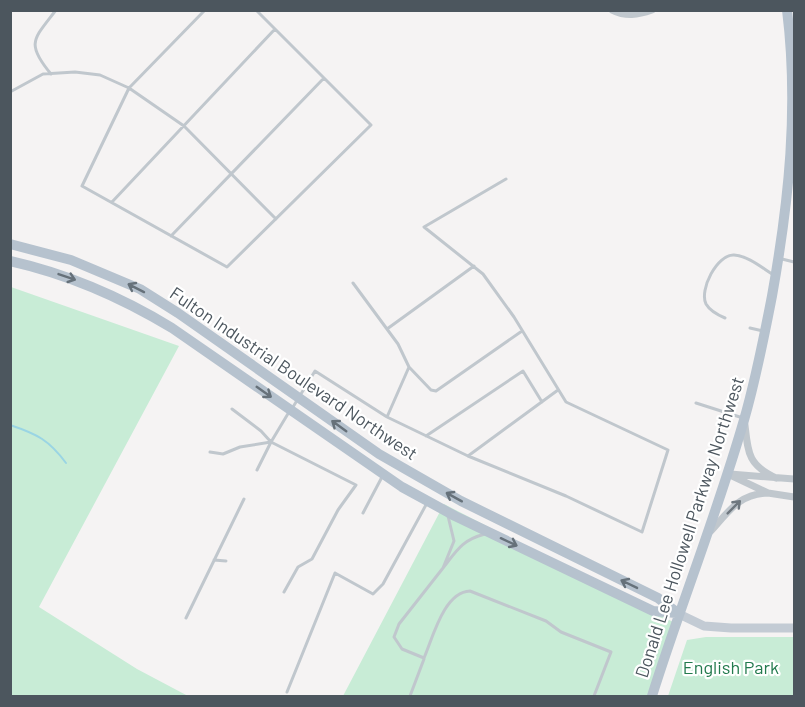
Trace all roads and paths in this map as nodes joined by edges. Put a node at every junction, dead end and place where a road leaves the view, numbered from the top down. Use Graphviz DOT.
graph roads {
  1 [pos="56,10"];
  2 [pos="205,10"];
  3 [pos="256,10"];
  4 [pos="612,10"];
  5 [pos="652,10"];
  6 [pos="787,10"];
  7 [pos="275,29"];
  8 [pos="51,74"];
  9 [pos="324,78"];
  10 [pos="129,88"];
  11 [pos="10,92"];
  12 [pos="184,126"];
  13 [pos="231,174"];
  14 [pos="506,179"];
  15 [pos="112,202"];
  16 [pos="276,219"];
  17 [pos="171,236"];
  18 [pos="10,244"];
  19 [pos="754,256"];
  20 [pos="779,258"];
  21 [pos="10,261"];
  22 [pos="752,261"];
  23 [pos="795,262"];
  24 [pos="474,267"];
  25 [pos="775,276"];
  26 [pos="352,283"];
  27 [pos="725,318"];
  28 [pos="750,328"];
  29 [pos="387,329"];
  30 [pos="522,331"];
  31 [pos="765,331"];
  32 [pos="409,367"];
  33 [pos="558,390"];
  34 [pos="299,397"];
  35 [pos="542,402"];
  36 [pos="696,403"];
  37 [pos="232,409"];
  38 [pos="291,410"];
  39 [pos="387,417"];
  40 [pos="745,419"];
  41 [pos="426,436"];
  42 [pos="271,441"];
  43 [pos="210,452"];
  44 [pos="468,456"];
  45 [pos="258,470"];
  46 [pos="383,474"];
  47 [pos="728,474"];
  48 [pos="776,478"];
  49 [pos="795,479"];
  50 [pos="768,494"];
  51 [pos="795,497"];
  52 [pos="244,499"];
  53 [pos="428,501"];
  54 [pos="447,512"];
  55 [pos="363,513"];
  56 [pos="234,518"];
  57 [pos="241,521"];
  58 [pos="490,533"];
  59 [pos="707,535"];
  60 [pos="214,560"];
  61 [pos="226,561"];
  62 [pos="443,568"];
  63 [pos="284,592"];
  64 [pos="679,614"];
  65 [pos="186,618"];
  66 [pos="795,628"];
  67 [pos="424,658"];
  68 [pos="287,692"];
  69 [pos="410,696"];
  70 [pos="594,696"];
  71 [pos="652,696"];
  1 -- 8 [label="lane"];
  2 -- 10 [label="lane"];
  3 -- 7 [label="lane"];
  4 -- 5 [label="street"];
  6 -- 20 [label="main road, Donald Lee Hollowell Parkway Northwest"];
  7 -- 9 [label="lane"];
  7 -- 12 [label="lane"];
  8 -- 10 [label="lane"];
  8 -- 11 [label="lane"];
  9 -- 13 [label="lane"];
  9 -- 16 [label="lane"];
  10 -- 12 [label="lane"];
  10 -- 15 [label="lane"];
  12 -- 13 [label="lane"];
  12 -- 15 [label="lane"];
  13 -- 16 [label="lane"];
  13 -- 17 [label="lane"];
  14 -- 24 [label="lane"];
  15 -- 17 [label="lane"];
  16 -- 17 [label="lane"];
  34 -- 18 [label="main road, Fulton Industrial Boulevard Northwest, one-way"];
  19 -- 22 [label="lane"];
  20 -- 23 [label="lane"];
  20 -- 25 [label="main road, Donald Lee Hollowell Parkway Northwest"];
  21 -- 38 [label="main road, Fulton Industrial Boulevard Northwest, one-way"];
  22 -- 25 [label="lane"];
  22 -- 27 [label="lane"];
  24 -- 29 [label="lane"];
  24 -- 30 [label="lane"];
  25 -- 31 [label="main road, Donald Lee Hollowell Parkway Northwest"];
  26 -- 29 [label="lane"];
  28 -- 31 [label="lane"];
  29 -- 32 [label="lane"];
  30 -- 32 [label="lane"];
  30 -- 33 [label="lane"];
  31 -- 40 [label="main road, Donald Lee Hollowell Parkway Northwest"];
  32 -- 39 [label="lane"];
  33 -- 35 [label="lane"];
  33 -- 44 [label="lane"];
  34 -- 38 [label="lane"];
  34 -- 39 [label="lane"];
  64 -- 34 [label="main road, Fulton Industrial Boulevard Northwest, one-way"];
  35 -- 41 [label="lane"];
  35 -- 44 [label="lane"];
  36 -- 40 [label="lane"];
  37 -- 42 [label="lane"];
  38 -- 42 [label="lane"];
  38 -- 46 [label="main road, Fulton Industrial Boulevard Northwest"];
  39 -- 41 [label="lane"];
  40 -- 47 [label="main road, Donald Lee Hollowell Parkway Northwest"];
  40 -- 48 [label="street"];
  41 -- 44 [label="lane"];
  42 -- 43 [label="lane"];
  42 -- 45 [label="lane"];
  42 -- 63 [label="lane"];
  46 -- 53 [label="main road, Fulton Industrial Boulevard Northwest"];
  46 -- 55 [label="lane"];
  47 -- 48 [label="street"];
  47 -- 50 [label="street"];
  47 -- 59 [label="main road, Donald Lee Hollowell Parkway Northwest"];
  48 -- 49 [label="street"];
  50 -- 51 [label="street"];
  59 -- 50 [label="street, one-way"];
  52 -- 56 [label="lane"];
  53 -- 54 [label="main road, Fulton Industrial Boulevard Northwest"];
  53 -- 68 [label="lane"];
  54 -- 58 [label="main road, Fulton Industrial Boulevard Northwest"];
  54 -- 62 [label="lane"];
  56 -- 57 [label="lane"];
  56 -- 60 [label="lane"];
  58 -- 62 [label="lane"];
  58 -- 64 [label="main road, Fulton Industrial Boulevard Northwest, one-way"];
  59 -- 64 [label="main road, Donald Lee Hollowell Parkway Northwest"];
  60 -- 61 [label="lane"];
  60 -- 65 [label="lane"];
  62 -- 67 [label="lane"];
  64 -- 66 [label="main road, Fulton Industrial Boulevard Northwest"];
  64 -- 71 [label="main road, Donald Lee Hollowell Parkway Northwest"];
  67 -- 69 [label="lane"];
  67 -- 70 [label="lane"];
}
